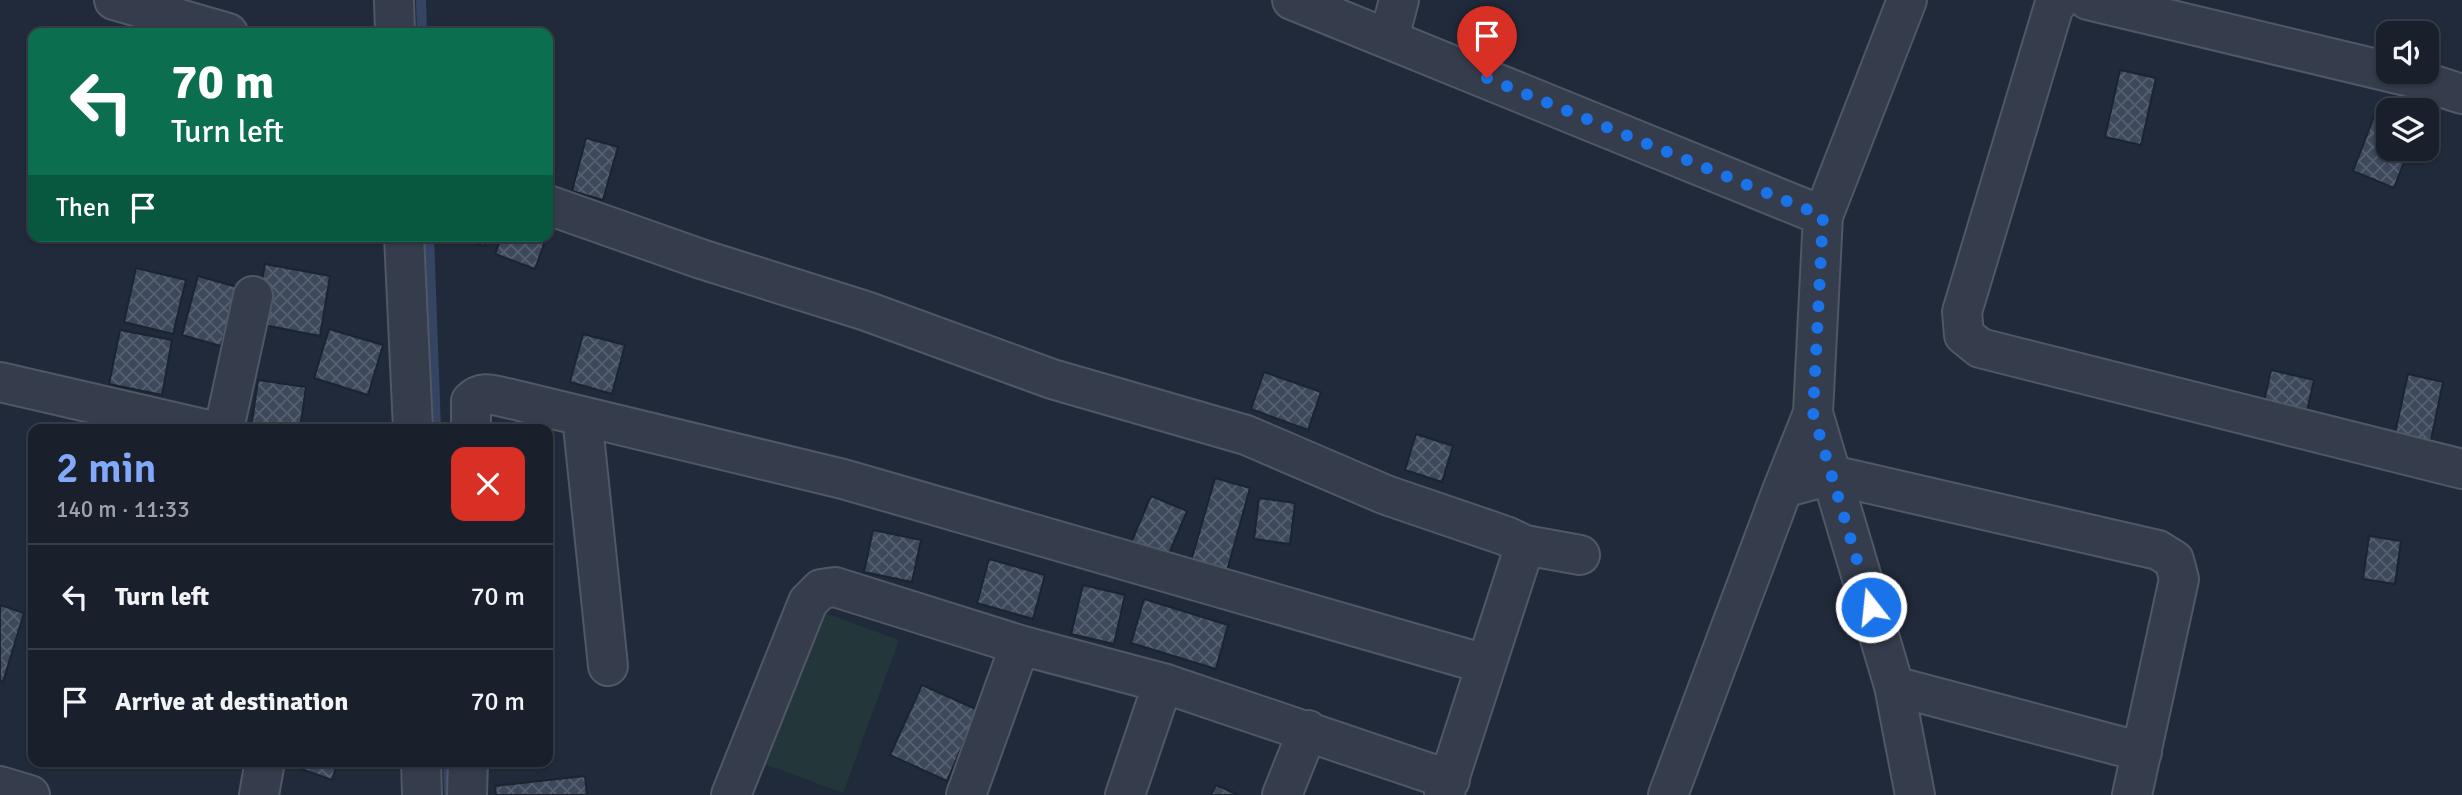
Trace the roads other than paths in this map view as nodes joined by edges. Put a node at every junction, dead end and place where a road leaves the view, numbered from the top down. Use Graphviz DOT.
graph roads {
  1 [pos="114,0"];
  2 [pos="394,0"];
  3 [pos="1292,0"];
  4 [pos="1399,0"];
  5 [pos="1908,0"];
  6 [pos="2060,0"];
  7 [pos="2088,0"];
  8 [pos="211,28"];
  9 [pos="395,28"];
  10 [pos="1389,38"];
  11 [pos="2462,94"];
  12 [pos="553,207"];
  13 [pos="1823,216"];
  14 [pos="404,242"];
  15 [pos="253,296"];
  16 [pos="0,382"];
  17 [pos="1813,413"];
  18 [pos="582,416"];
  19 [pos="182,424"];
  20 [pos="225,424"];
  21 [pos="412,424"];
  22 [pos="471,424"];
  23 [pos="2462,469"];
  24 [pos="1832,475"];
  25 [pos="1783,488"];
  26 [pos="1525,545"];
  27 [pos="1580,555"];
  28 [pos="1020,645"];
  29 [pos="1485,664"];
  30 [pos="608,666"];
  31 [pos="1163,683"];
  32 [pos="1894,687"];
  33 [pos="1308,730"];
  34 [pos="2142,752"];
  35 [pos="264,767"];
  36 [pos="421,767"];
  37 [pos="468,767"];
  38 [pos="0,786"];
  39 [pos="1447,788"];
  40 [pos="30,795"];
  41 [pos="259,795"];
  42 [pos="422,795"];
  43 [pos="467,795"];
  44 [pos="731,795"];
  45 [pos="966,795"];
  46 [pos="1125,795"];
  47 [pos="1282,795"];
  48 [pos="1668,795"];
  49 [pos="1915,795"];
  50 [pos="2132,795"];
  1 -- 8 [label="street"];
  2 -- 9 [label="street"];
  3 -- 10 [label="street"];
  4 -- 10 [label="street"];
  5 -- 13 [label="street"];
  6 -- 23 [label="street"];
  7 -- 11 [label="street"];
  10 -- 13 [label="street"];
  12 -- 26 [label="street"];
  13 -- 17 [label="street"];
  14 -- 21 [label="street"];
  15 -- 20 [label="street"];
  16 -- 19 [label="street"];
  17 -- 24 [label="street"];
  17 -- 25 [label="street"];
  18 -- 22 [label="street"];
  18 -- 29 [label="street"];
  18 -- 30 [label="street"];
  24 -- 25 [label="street"];
  24 -- 32 [label="street"];
  24 -- 34 [label="street"];
  25 -- 48 [label="street"];
  26 -- 27 [label="street"];
  26 -- 29 [label="street"];
  28 -- 31 [label="street"];
  28 -- 44 [label="street"];
  28 -- 45 [label="street"];
  29 -- 39 [label="street"];
  31 -- 33 [label="street"];
  31 -- 46 [label="street"];
  32 -- 34 [label="street"];
  32 -- 49 [label="street"];
  33 -- 39 [label="street"];
  33 -- 47 [label="street"];
  34 -- 50 [label="street"];
  35 -- 41 [label="street"];
  36 -- 42 [label="street"];
  37 -- 43 [label="street"];
  38 -- 40 [label="street"];
}
